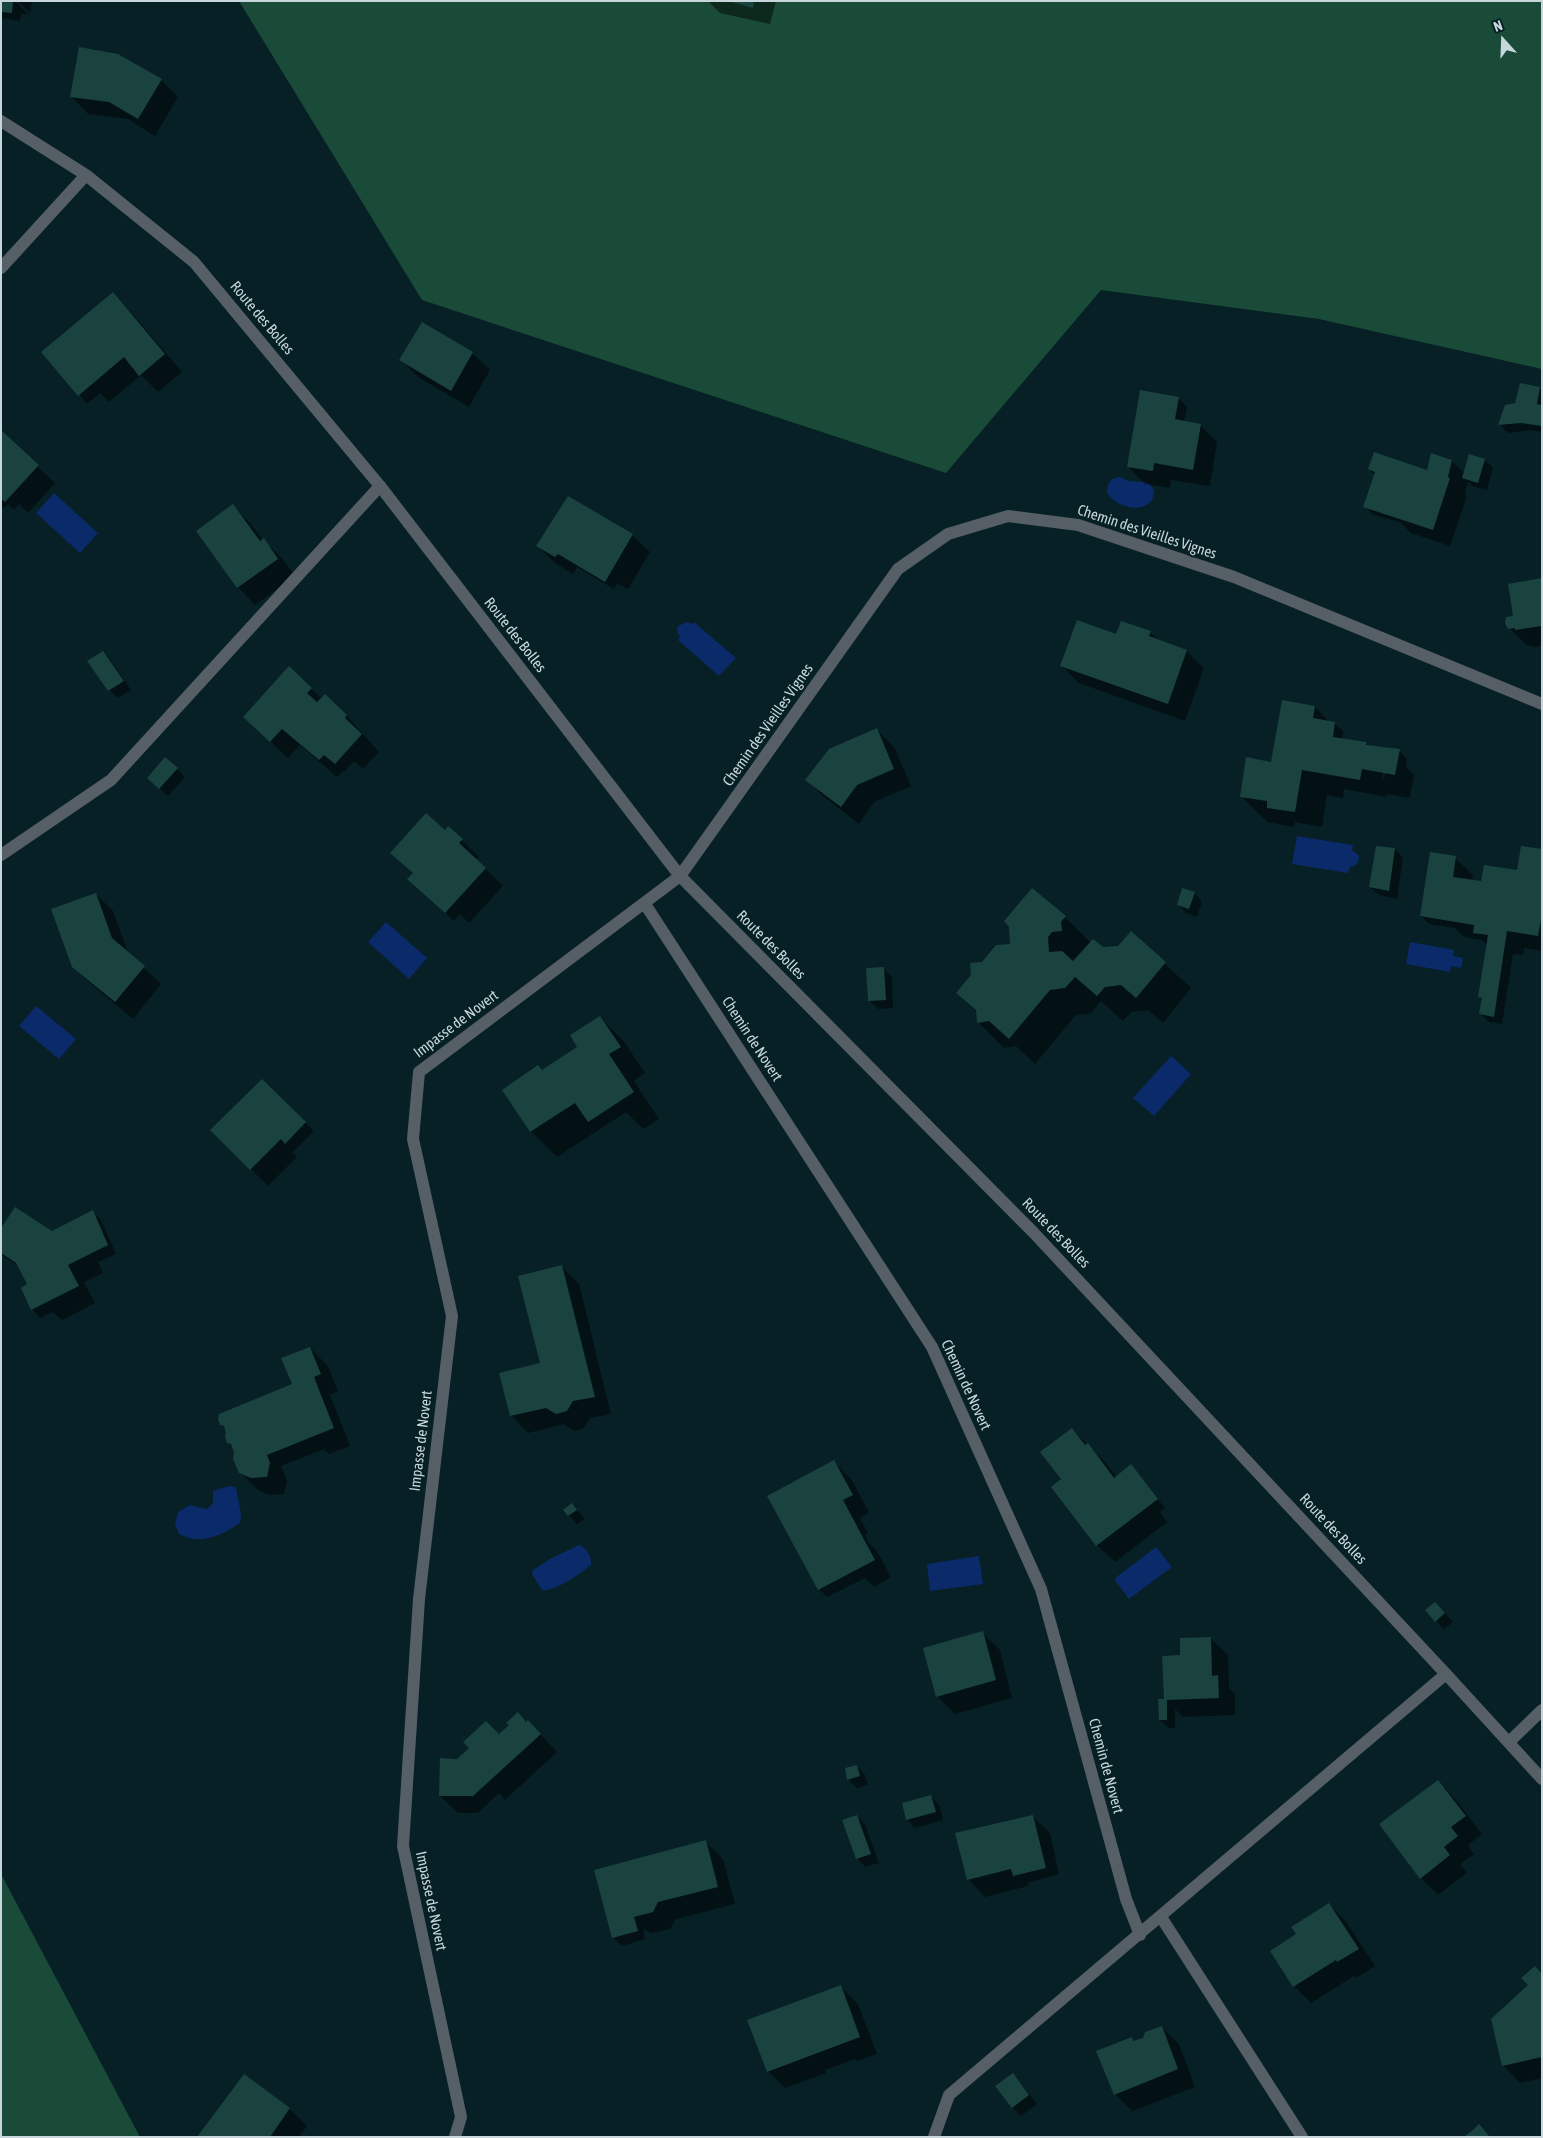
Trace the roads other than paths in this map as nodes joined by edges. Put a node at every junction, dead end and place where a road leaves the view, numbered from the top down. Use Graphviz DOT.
graph roads {
  1 [pos="1,121"];
  2 [pos="86,174"];
  3 [pos="1,268"];
  4 [pos="380,486"];
  5 [pos="1542,704"];
  6 [pos="1,855"];
  7 [pos="680,876"];
  8 [pos="645,904"];
  9 [pos="1446,1674"];
  10 [pos="1542,1710"];
  11 [pos="1509,1742"];
  12 [pos="1542,1779"];
  13 [pos="1161,1917"];
  14 [pos="1140,1935"];
  15 [pos="455,2137"];
  16 [pos="934,2137"];
  17 [pos="1302,2137"];
  1 -- 2 [label="street, Route des Bolles"];
  2 -- 3 [label="street"];
  2 -- 4 [label="street, Route des Bolles"];
  4 -- 6 [label="street"];
  4 -- 7 [label="street, Route des Bolles"];
  5 -- 7 [label="street, Chemin des Vieilles Vignes"];
  7 -- 8 [label="street, Impasse de Novert"];
  7 -- 9 [label="street, Route des Bolles"];
  8 -- 14 [label="street, Chemin de Novert"];
  8 -- 15 [label="street, Impasse de Novert"];
  9 -- 11 [label="street, Route des Bolles"];
  9 -- 13 [label="street"];
  10 -- 11 [label="street"];
  11 -- 12 [label="street, Route des Bolles"];
  13 -- 14 [label="street"];
  13 -- 17 [label="street"];
  14 -- 16 [label="street"];
}
